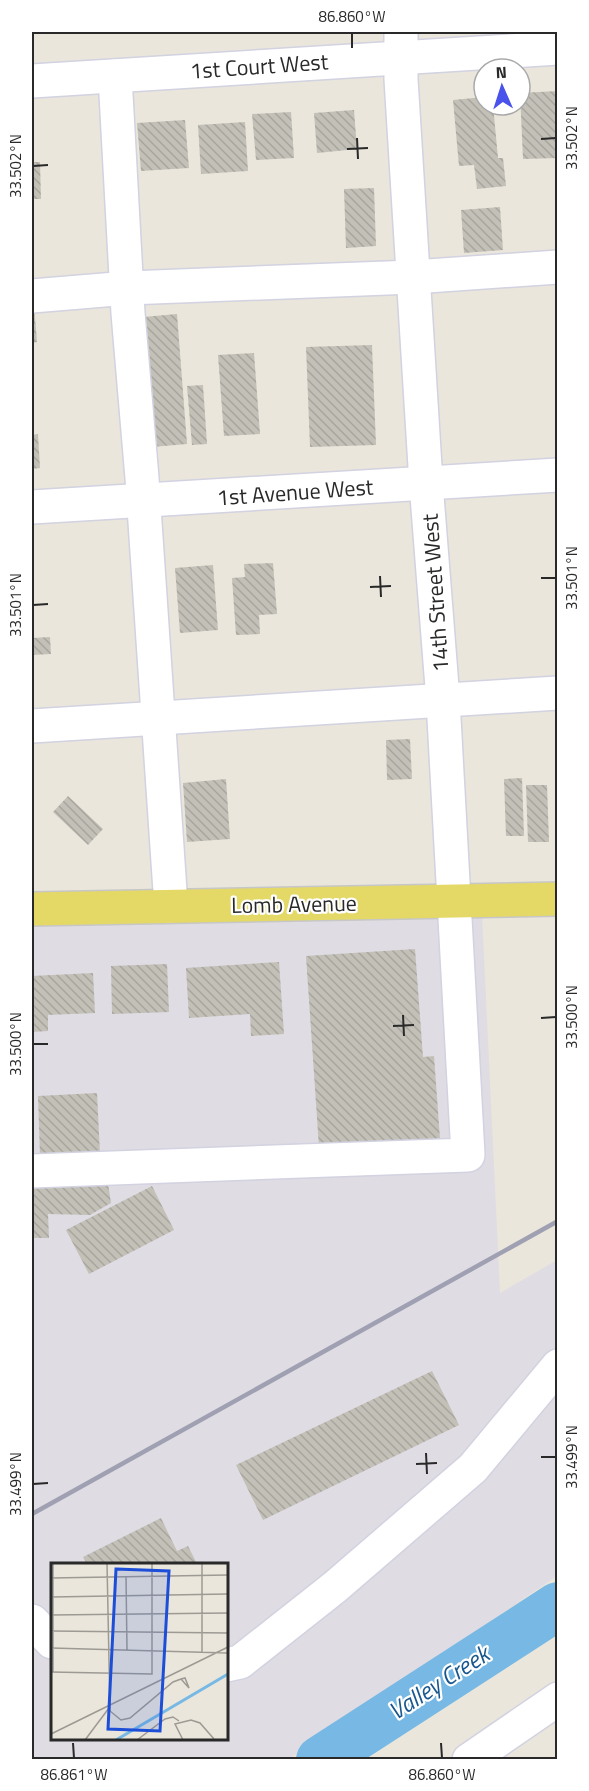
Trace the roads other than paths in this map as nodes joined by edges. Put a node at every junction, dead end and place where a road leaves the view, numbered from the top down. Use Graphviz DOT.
graph roads {
  1 [pos="401,44"];
  2 [pos="558,48"];
  3 [pos="115,76"];
  4 [pos="32,81"];
  5 [pos="558,267"];
  6 [pos="413,278"];
  7 [pos="128,288"];
  8 [pos="32,296"];
  9 [pos="558,475"];
  10 [pos="426,483"];
  11 [pos="142,502"];
  12 [pos="32,507"];
  13 [pos="558,693"];
  14 [pos="443,700"];
  15 [pos="157,719"];
  16 [pos="32,726"];
  17 [pos="558,899"];
  18 [pos="455,901"];
  19 [pos="171,906"];
  20 [pos="32,909"];
  21 [pos="32,1171"];
  22 [pos="558,1366"];
  23 [pos="32,1621"];
  24 [pos="51,1641"];
  25 [pos="228,1665"];
  26 [pos="558,1699"];
  27 [pos="469,1760"];
  1 -- 2 [label="street, 1st Court West"];
  1 -- 3 [label="street, 1st Court West"];
  1 -- 6 [label="street, 14th Street West"];
  3 -- 4 [label="street, 1st Court West"];
  3 -- 7 [label="street"];
  5 -- 6 [label="street"];
  6 -- 7 [label="street"];
  6 -- 10 [label="street, 14th Street West"];
  7 -- 8 [label="street"];
  7 -- 11 [label="street"];
  9 -- 10 [label="street, 1st Avenue West"];
  10 -- 11 [label="street, 1st Avenue West"];
  10 -- 14 [label="street, 14th Street West"];
  11 -- 12 [label="street, 1st Avenue West"];
  11 -- 15 [label="street"];
  13 -- 14 [label="street"];
  14 -- 15 [label="street"];
  14 -- 18 [label="street, 14th Street West"];
  15 -- 16 [label="street"];
  15 -- 19 [label="street"];
  17 -- 18 [label="main road, Lomb Avenue"];
  18 -- 19 [label="main road, Lomb Avenue"];
  18 -- 21 [label="street, 14th Street West"];
  19 -- 20 [label="main road, Lomb Avenue"];
  22 -- 25 [label="street"];
  23 -- 24 [label="street"];
  26 -- 27 [label="street"];
}
